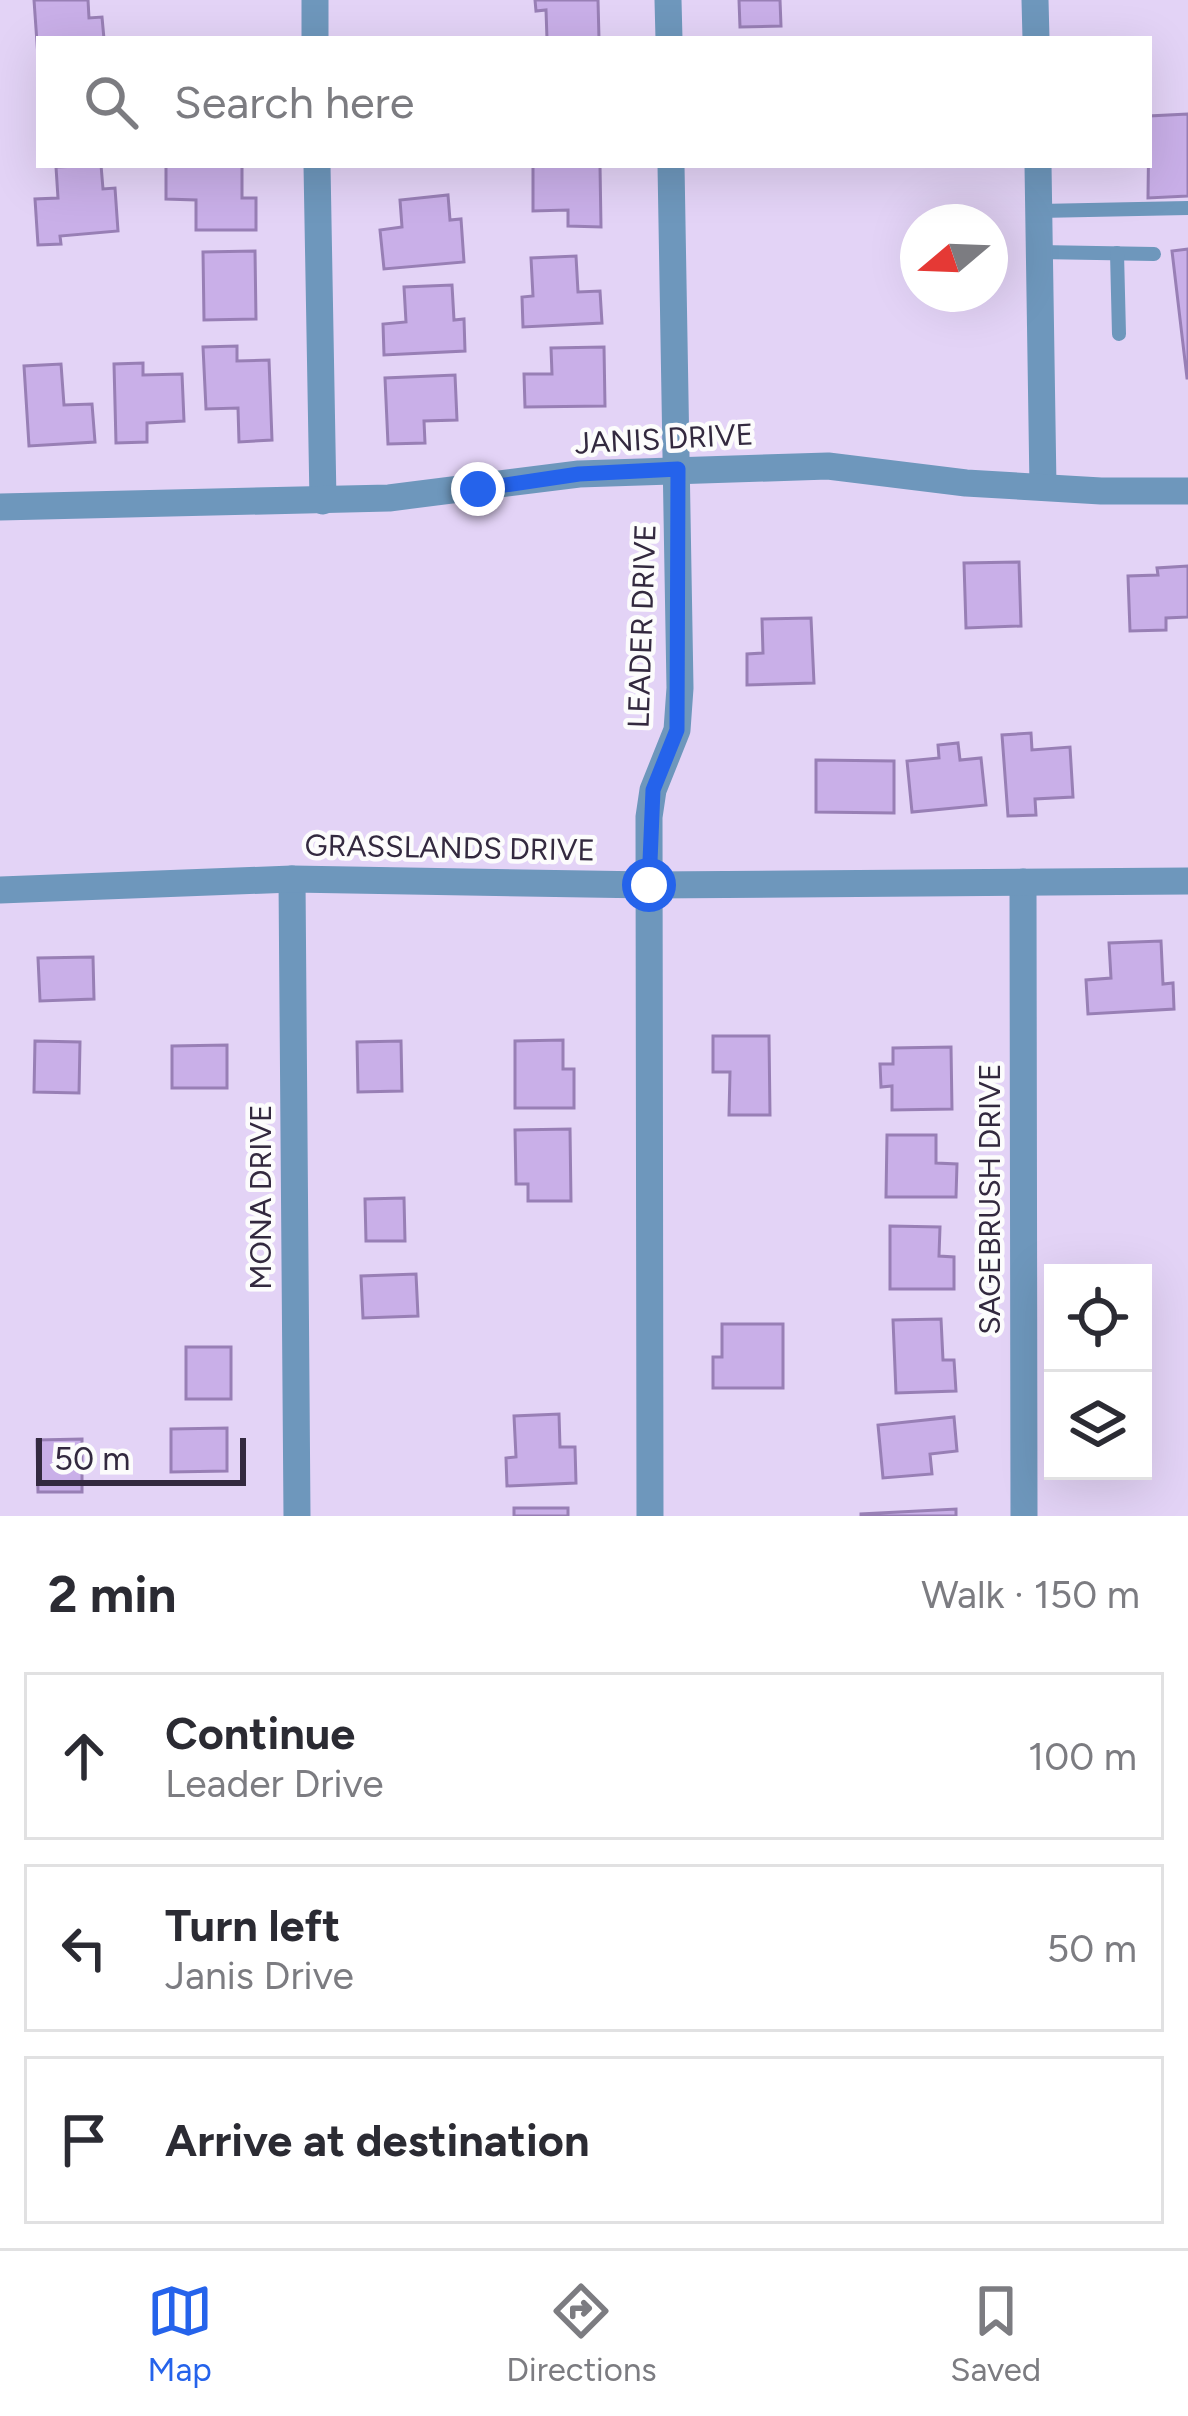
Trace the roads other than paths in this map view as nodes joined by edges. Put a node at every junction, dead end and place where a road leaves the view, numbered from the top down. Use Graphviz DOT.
graph roads {
  1 [pos="315,0"];
  2 [pos="668,0"];
  3 [pos="1035,0"];
  4 [pos="315,36"];
  5 [pos="669,36"];
  6 [pos="1036,36"];
  7 [pos="317,168"];
  8 [pos="671,168"];
  9 [pos="1038,168"];
  10 [pos="1188,208"];
  11 [pos="1039,212"];
  12 [pos="1039,252"];
  13 [pos="1117,253"];
  14 [pos="1154,254"];
  15 [pos="1119,334"];
  16 [pos="678,469"];
  17 [pos="1043,487"];
  18 [pos="1188,490"];
  19 [pos="323,501"];
  20 [pos="0,507"];
  21 [pos="292,878"];
  22 [pos="1188,881"];
  23 [pos="1023,882"];
  24 [pos="649,885"];
  25 [pos="0,890"];
  26 [pos="297,1516"];
  27 [pos="650,1516"];
  28 [pos="1024,1516"];
  1 -- 4 [label="street"];
  2 -- 5 [label="street"];
  3 -- 6 [label="street"];
  7 -- 19 [label="street"];
  8 -- 16 [label="street, LEADER DRIVE"];
  9 -- 11 [label="street"];
  10 -- 11 [label="lane"];
  11 -- 12 [label="street"];
  12 -- 13 [label="lane"];
  12 -- 17 [label="street"];
  13 -- 14 [label="lane"];
  13 -- 15 [label="lane"];
  16 -- 17 [label="street, JANIS DRIVE"];
  16 -- 19 [label="street, JANIS DRIVE"];
  16 -- 24 [label="street, LEADER DRIVE"];
  17 -- 18 [label="street, JANIS DRIVE"];
  19 -- 20 [label="street, JANIS DRIVE"];
  21 -- 24 [label="street, GRASSLANDS DRIVE"];
  21 -- 25 [label="street, GRASSLANDS DRIVE"];
  21 -- 26 [label="street, MONA DRIVE"];
  22 -- 23 [label="street, GRASSLANDS DRIVE"];
  23 -- 24 [label="street, GRASSLANDS DRIVE"];
  23 -- 28 [label="street, SAGEBRUSH DRIVE"];
  24 -- 27 [label="street, LEADER DRIVE"];
}
